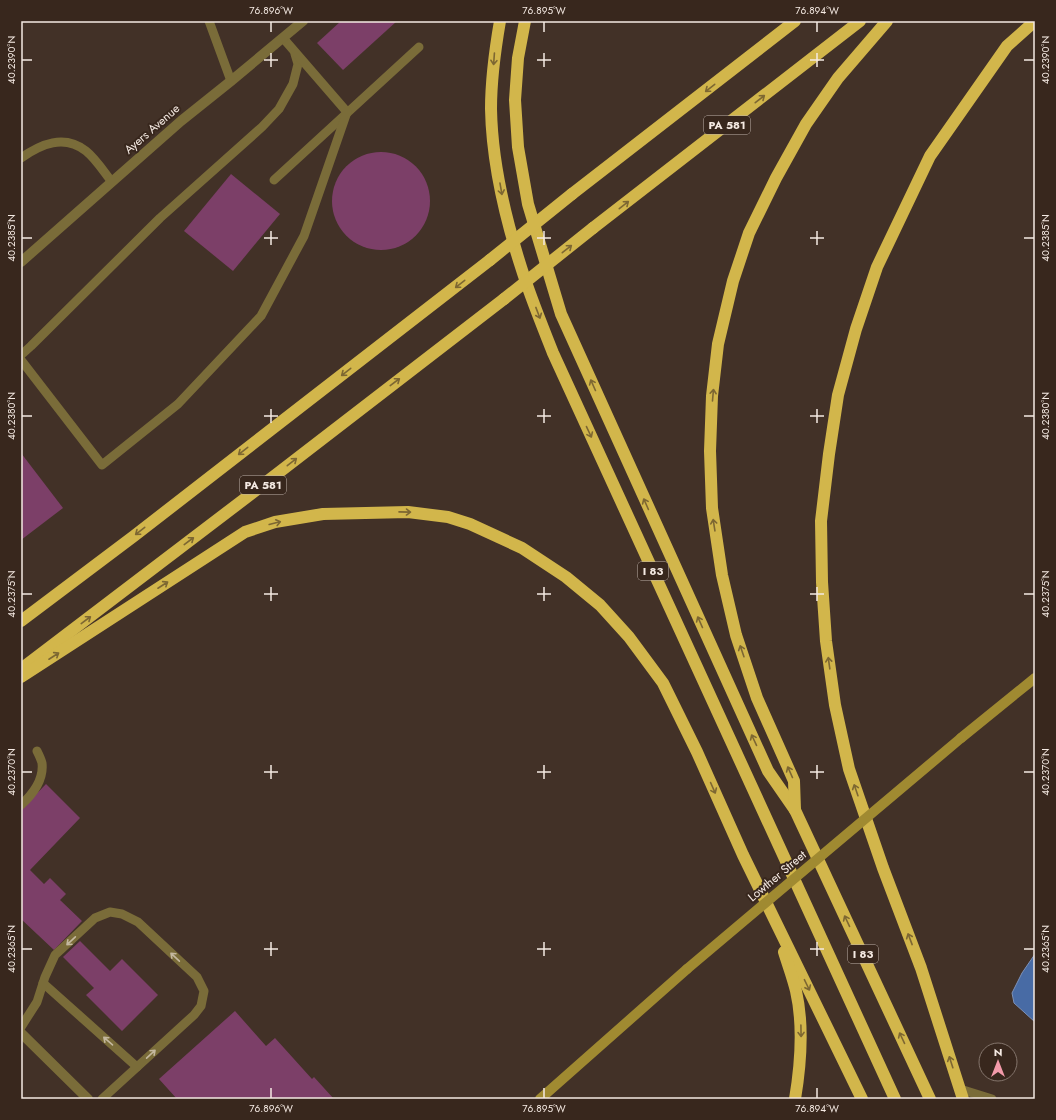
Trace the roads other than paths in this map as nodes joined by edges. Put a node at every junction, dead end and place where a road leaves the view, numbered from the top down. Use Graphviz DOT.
graph roads {
  1 [pos="208,21"];
  2 [pos="303,21"];
  3 [pos="500,21"];
  4 [pos="525,21"];
  5 [pos="791,21"];
  6 [pos="795,21"];
  7 [pos="860,21"];
  8 [pos="887,21"];
  9 [pos="1035,21"];
  10 [pos="283,38"];
  11 [pos="773,38"];
  12 [pos="419,47"];
  13 [pos="293,49"];
  14 [pos="231,81"];
  15 [pos="347,112"];
  16 [pos="21,158"];
  17 [pos="274,180"];
  18 [pos="112,182"];
  19 [pos="21,262"];
  20 [pos="21,355"];
  21 [pos="21,360"];
  22 [pos="21,621"];
  23 [pos="21,668"];
  24 [pos="21,678"];
  25 [pos="1035,678"];
  26 [pos="37,751"];
  27 [pos="21,805"];
  28 [pos="795,810"];
  29 [pos="772,912"];
  30 [pos="42,983"];
  31 [pos="21,1027"];
  32 [pos="21,1033"];
  33 [pos="137,1066"];
  34 [pos="962,1094"];
  35 [pos="88,1099"];
  36 [pos="102,1099"];
  37 [pos="540,1099"];
  38 [pos="795,1099"];
  39 [pos="862,1099"];
  40 [pos="895,1099"];
  41 [pos="930,1099"];
  42 [pos="992,1099"];
  1 -- 14 [label="lane"];
  2 -- 10 [label="street, Ayers Avenue"];
  3 -- 40 [label="highway, I 83, one-way"];
  28 -- 4 [label="highway, one-way"];
  5 -- 11 [label="highway"];
  6 -- 11 [label="highway, PA 581"];
  23 -- 7 [label="highway, PA 581, one-way, bridge"];
  28 -- 8 [label="highway, I 83, one-way"];
  34 -- 9 [label="highway, one-way"];
  10 -- 13 [label="lane"];
  10 -- 14 [label="street, Ayers Avenue"];
  11 -- 22 [label="highway, PA 581, one-way, bridge"];
  12 -- 15 [label="lane"];
  13 -- 15 [label="lane"];
  13 -- 20 [label="lane"];
  14 -- 18 [label="street, Ayers Avenue"];
  15 -- 17 [label="lane"];
  15 -- 21 [label="lane"];
  16 -- 18 [label="lane"];
  18 -- 19 [label="street, Ayers Avenue"];
  24 -- 29 [label="highway, one-way"];
  25 -- 37 [label="main road, Lowther Street, bridge"];
  26 -- 27 [label="lane"];
  41 -- 28 [label="highway, I 83, one-way"];
  29 -- 38 [label="highway, one-way"];
  29 -- 39 [label="highway, one-way"];
  30 -- 31 [label="lane"];
  33 -- 30 [label="lane, one-way"];
  33 -- 30 [label="lane, one-way"];
  32 -- 35 [label="street"];
  33 -- 36 [label="lane"];
  34 -- 42 [label="lane"];
}
